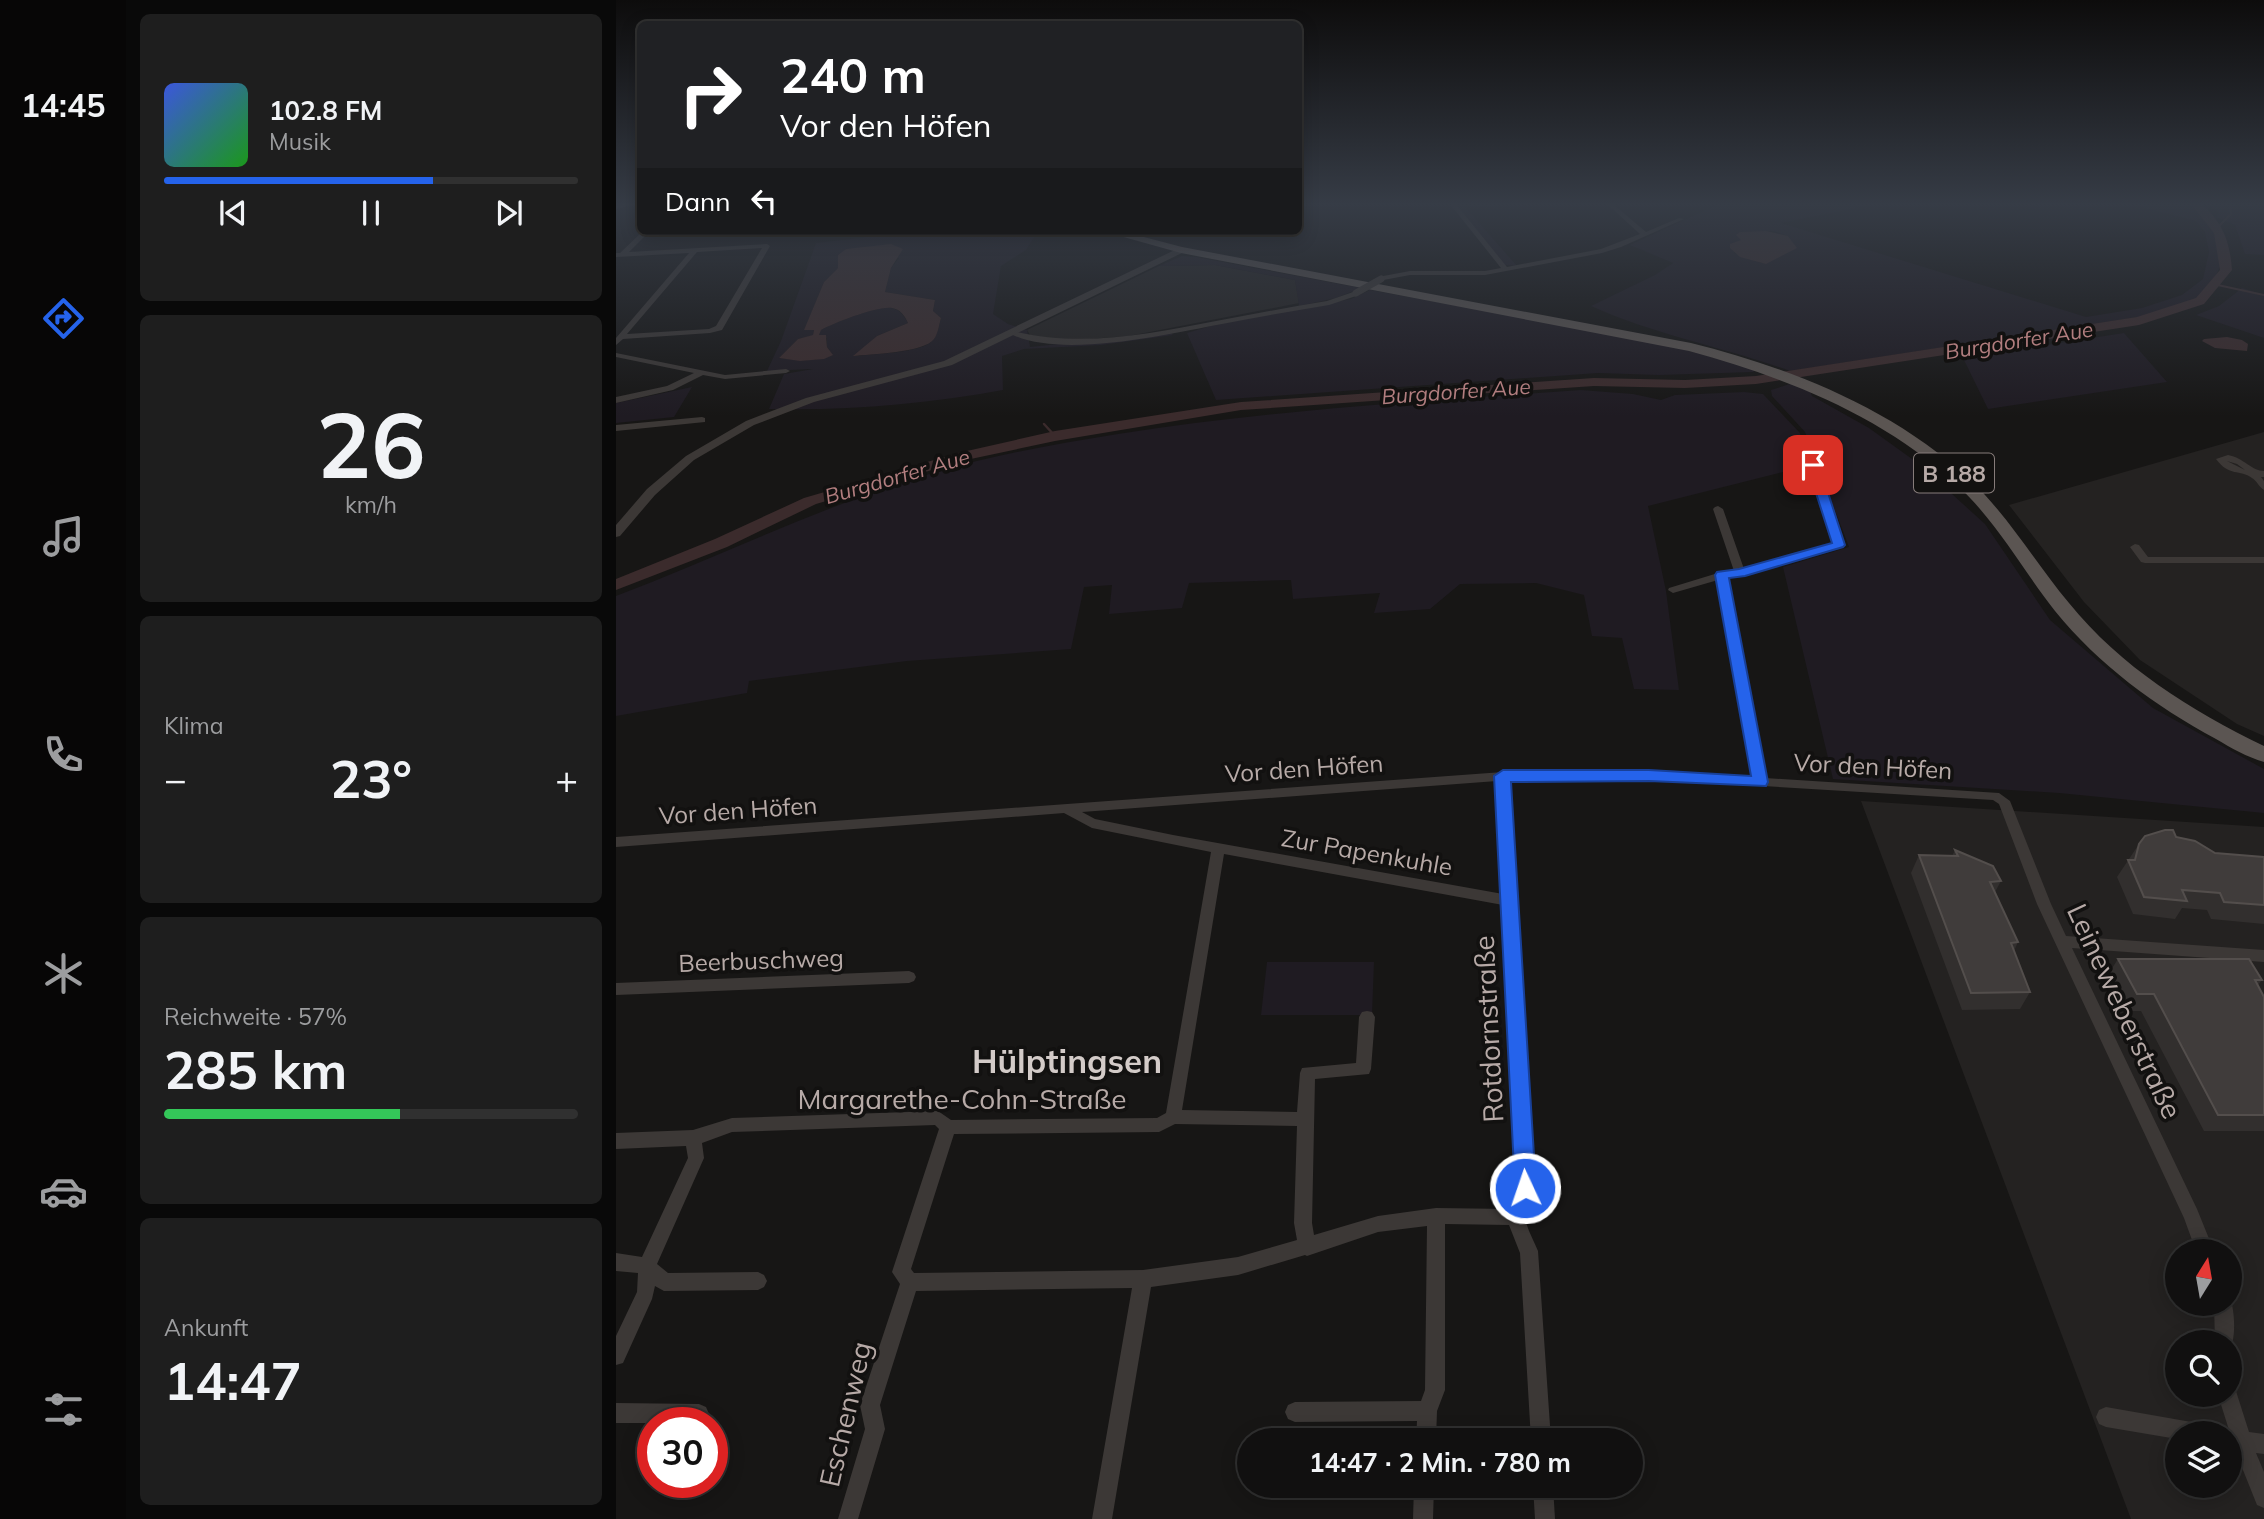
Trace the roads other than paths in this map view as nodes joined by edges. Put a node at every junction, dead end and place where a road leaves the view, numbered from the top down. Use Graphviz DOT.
graph roads {
  1 [pos="674,275"];
  2 [pos="750,275"];
  3 [pos="1128,275"];
  4 [pos="1315,275"];
  5 [pos="1401,275"];
  6 [pos="1013,333"];
  7 [pos="623,337"];
  8 [pos="616,343"];
  9 [pos="616,355"];
  10 [pos="627,357"];
  11 [pos="616,364"];
  12 [pos="786,371"];
  13 [pos="702,372"];
  14 [pos="616,400"];
  15 [pos="702,420"];
  16 [pos="616,428"];
  17 [pos="1813,465"];
  18 [pos="2264,474"];
  19 [pos="2264,487"];
  20 [pos="1718,509"];
  21 [pos="616,533"];
  22 [pos="2135,547"];
  23 [pos="2264,561"];
  24 [pos="1740,573"];
  25 [pos="1721,575"];
  26 [pos="1673,590"];
  27 [pos="2264,755"];
  28 [pos="1503,776"];
  29 [pos="1760,782"];
  30 [pos="1995,796"];
  31 [pos="1066,809"];
  32 [pos="616,842"];
  33 [pos="1218,849"];
  34 [pos="1508,901"];
  35 [pos="2061,940"];
  36 [pos="2264,956"];
  37 [pos="909,977"];
  38 [pos="616,989"];
  39 [pos="1367,1017"];
  40 [pos="1172,1117"];
  41 [pos="1305,1118"];
  42 [pos="948,1127"];
  43 [pos="693,1138"];
  44 [pos="616,1141"];
  45 [pos="1436,1216"];
  46 [pos="1518,1216"];
  47 [pos="2200,1239"];
  48 [pos="1307,1247"];
  49 [pos="616,1262"];
  50 [pos="647,1266"];
  51 [pos="1143,1279"];
  52 [pos="758,1280"];
  53 [pos="910,1282"];
  54 [pos="616,1356"];
  55 [pos="1427,1411"];
  56 [pos="1295,1412"];
  57 [pos="616,1413"];
  58 [pos="637,1413"];
  59 [pos="2106,1417"];
  60 [pos="2165,1427"];
  61 [pos="1426,1428"];
  62 [pos="1540,1428"];
  63 [pos="2242,1441"];
  64 [pos="2264,1444"];
  65 [pos="2242,1452"];
  66 [pos="1424,1498"];
  67 [pos="1544,1498"];
  68 [pos="2264,1498"];
  69 [pos="848,1519"];
  70 [pos="1101,1519"];
  71 [pos="1423,1519"];
  72 [pos="1545,1519"];
  1 -- 7 [label="street"];
  2 -- 7 [label="street"];
  3 -- 6 [label="street"];
  4 -- 27 [label="main road, B 188"];
  5 -- 6 [label="street, bridge"];
  6 -- 21 [label="street"];
  7 -- 8 [label="street"];
  9 -- 10 [label="street"];
  10 -- 11 [label="street"];
  10 -- 13 [label="street"];
  12 -- 13 [label="street"];
  13 -- 14 [label="street"];
  15 -- 16 [label="street"];
  17 -- 24 [label="street"];
  18 -- 19 [label="street"];
  20 -- 24 [label="street"];
  22 -- 23 [label="street"];
  24 -- 25 [label="street"];
  25 -- 26 [label="street"];
  25 -- 29 [label="street"];
  28 -- 29 [label="street, Vor den Höfen"];
  28 -- 31 [label="street, Vor den Höfen"];
  28 -- 34 [label="street, Rotdornstraße"];
  29 -- 30 [label="street, Vor den Höfen"];
  30 -- 35 [label="street, Leineweberstraße"];
  31 -- 32 [label="street, Vor den Höfen"];
  31 -- 33 [label="street, Zur Papenkuhle"];
  33 -- 34 [label="street, Zur Papenkuhle"];
  33 -- 40 [label="street"];
  34 -- 46 [label="street, Rotdornstraße"];
  35 -- 36 [label="street"];
  35 -- 47 [label="street, Leineweberstraße"];
  37 -- 38 [label="street, Beerbuschweg"];
  39 -- 41 [label="street"];
  40 -- 41 [label="street, Margarethe-Cohn-Straße"];
  40 -- 42 [label="street, Margarethe-Cohn-Straße"];
  41 -- 48 [label="street"];
  42 -- 43 [label="street, Margarethe-Cohn-Straße"];
  42 -- 53 [label="street, Eschenweg"];
  43 -- 44 [label="street, Margarethe-Cohn-Straße"];
  43 -- 50 [label="street"];
  45 -- 46 [label="street"];
  45 -- 48 [label="street"];
  45 -- 55 [label="street"];
  46 -- 62 [label="street, Rotdornstraße"];
  48 -- 51 [label="street"];
  49 -- 50 [label="street"];
  50 -- 52 [label="street"];
  50 -- 54 [label="street"];
  51 -- 53 [label="street"];
  51 -- 70 [label="street"];
  53 -- 69 [label="street, Eschenweg"];
  55 -- 56 [label="street"];
  55 -- 61 [label="street"];
  57 -- 58 [label="street"];
  59 -- 60 [label="street"];
  63 -- 64 [label="street"];
  65 -- 68 [label="street"];
  66 -- 71 [label="street"];
  67 -- 72 [label="street"];
}
